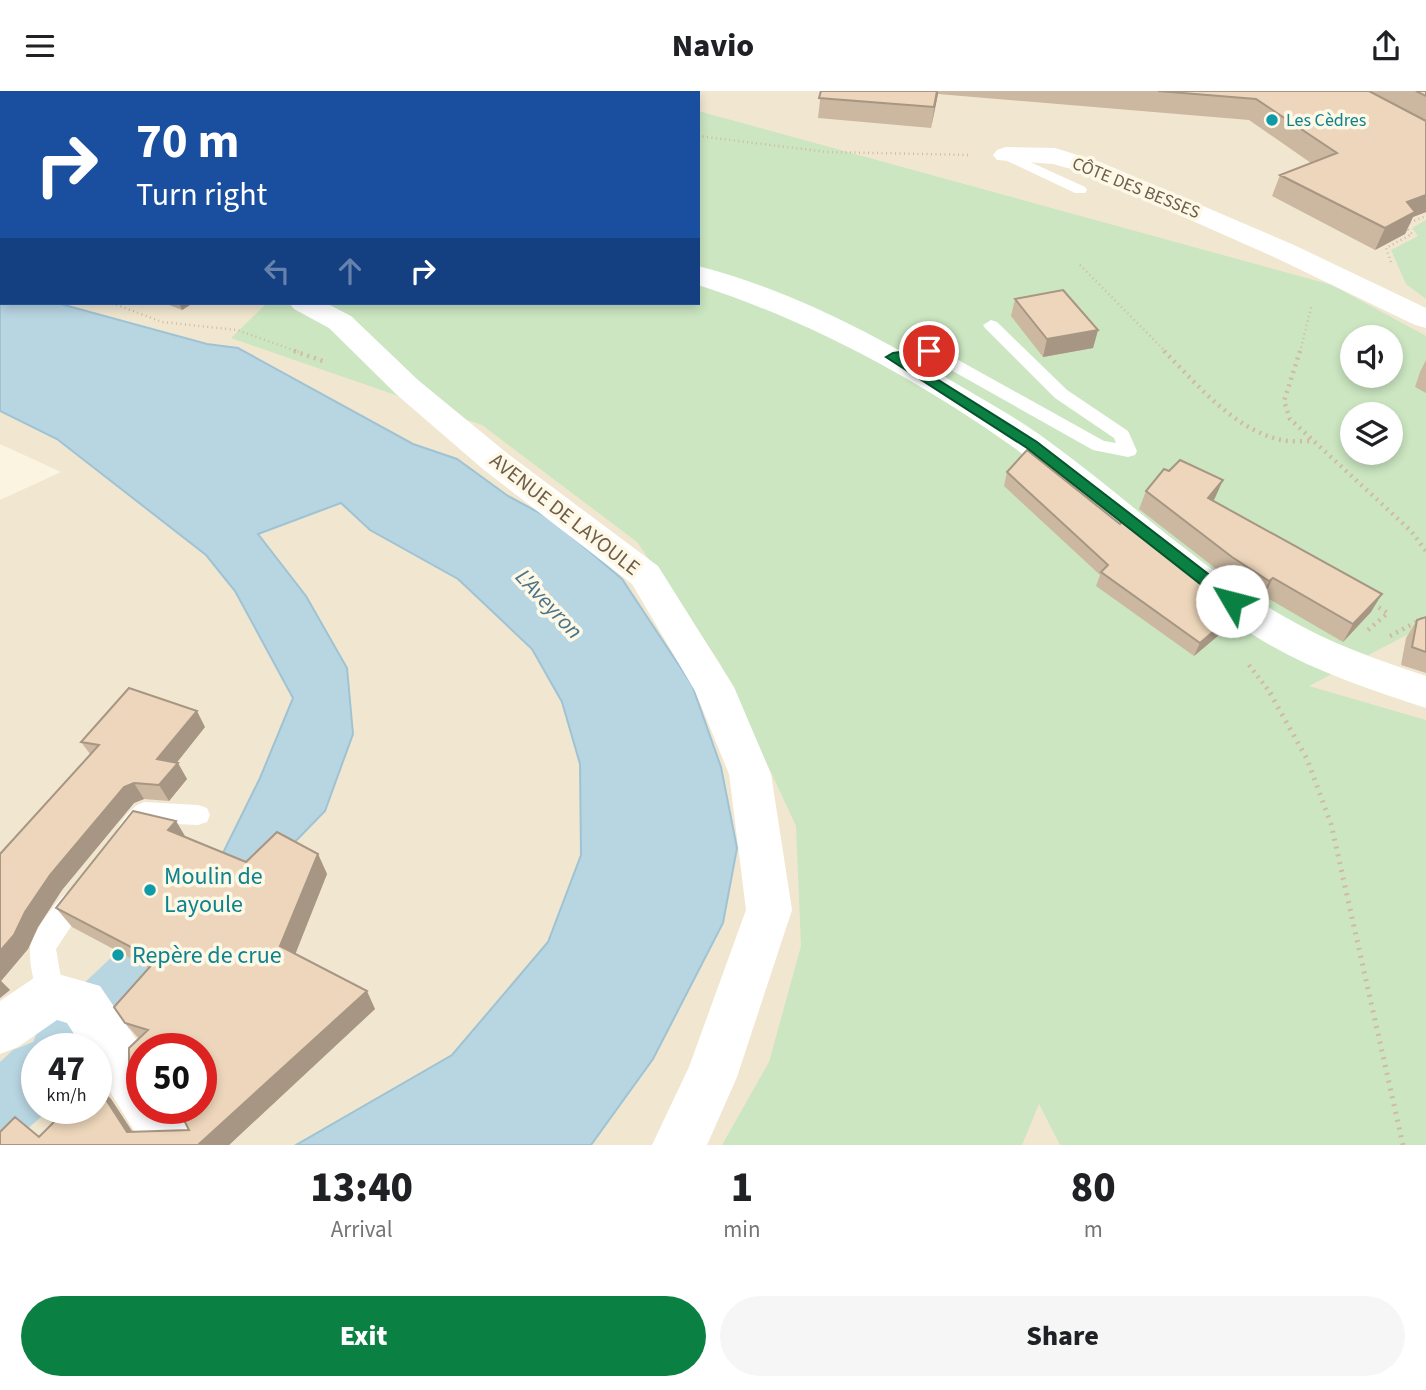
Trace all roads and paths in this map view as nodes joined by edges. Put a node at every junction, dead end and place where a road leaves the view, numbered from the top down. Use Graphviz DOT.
graph roads {
  1 [pos="700,136"];
  2 [pos="1006,155"];
  3 [pos="1080,190"];
  4 [pos="1426,216"];
  5 [pos="1386,248"];
  6 [pos="1080,265"];
  7 [pos="700,276"];
  8 [pos="1315,293"];
  9 [pos="118,305"];
  10 [pos="307,305"];
  11 [pos="1426,319"];
  12 [pos="991,325"];
  13 [pos="893,357"];
  14 [pos="333,364"];
  15 [pos="1315,441"];
  16 [pos="1426,551"];
  17 [pos="1365,599"];
  18 [pos="1359,638"];
  19 [pos="1242,659"];
  20 [pos="1426,692"];
  21 [pos="198,815"];
  22 [pos="113,852"];
  23 [pos="97,872"];
  24 [pos="67,999"];
  25 [pos="0,1030"];
  26 [pos="126,1069"];
  27 [pos="160,1124"];
  28 [pos="174,1145"];
  29 [pos="679,1145"];
  30 [pos="1403,1145"];
  1 -- 2 [label="path"];
  2 -- 3 [label="lane"];
  2 -- 11 [label="street, CÔTE DES BESSES"];
  4 -- 5 [label="path"];
  6 -- 15 [label="path"];
  7 -- 13 [label="street"];
  8 -- 15 [label="path"];
  9 -- 14 [label="path"];
  10 -- 29 [label="street, AVENUE DE LAYOULE"];
  12 -- 13 [label="lane"];
  13 -- 20 [label="street"];
  15 -- 16 [label="path"];
  17 -- 18 [label="path"];
  19 -- 30 [label="path"];
  21 -- 22 [label="lane"];
  23 -- 24 [label="lane"];
  24 -- 25 [label="street"];
  24 -- 26 [label="street"];
  27 -- 28 [label="street"];
}
